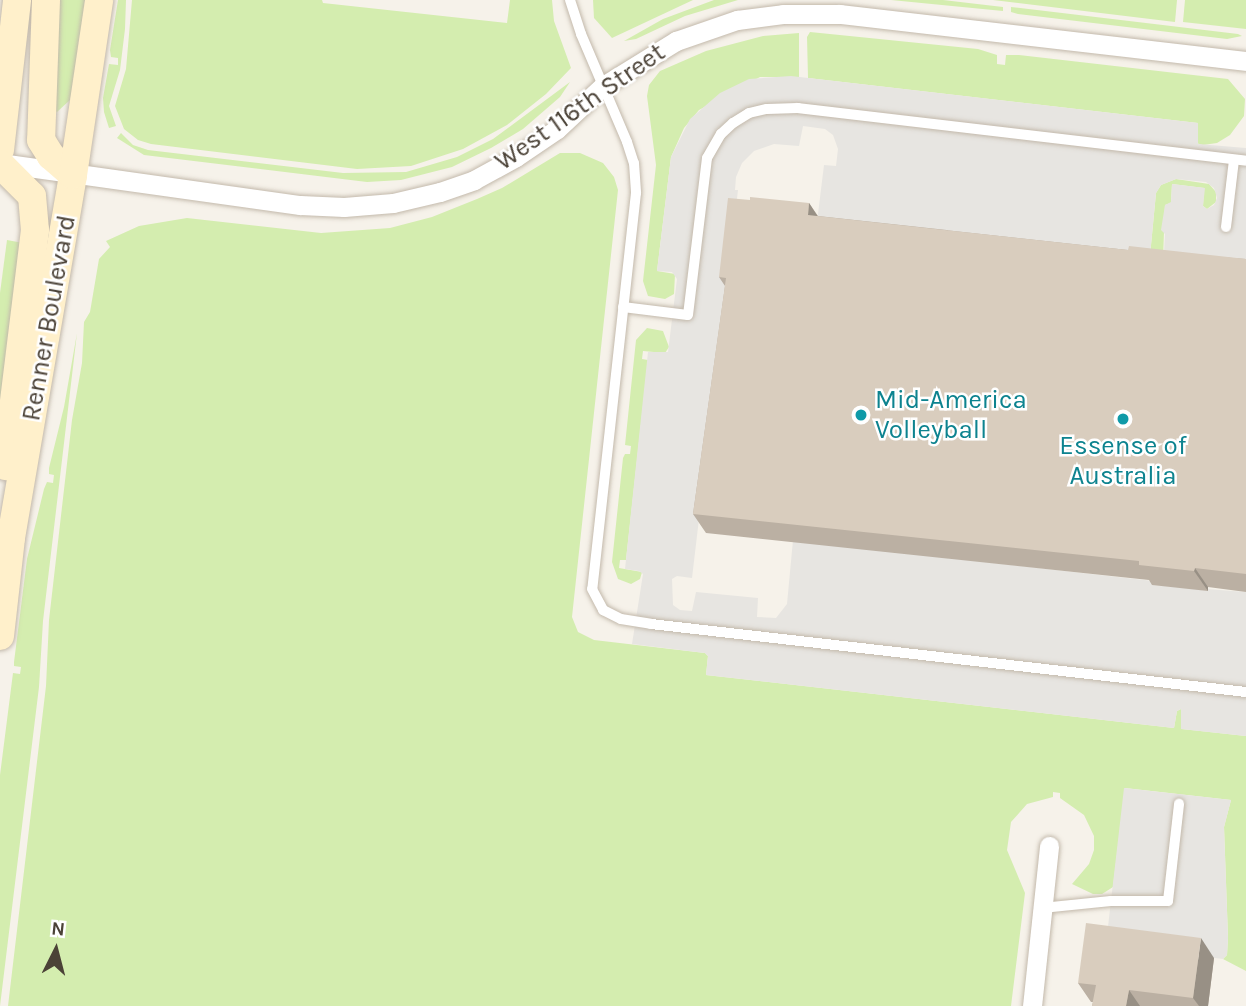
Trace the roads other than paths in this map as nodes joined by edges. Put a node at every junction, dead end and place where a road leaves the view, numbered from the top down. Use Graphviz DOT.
graph roads {
  1 [pos="18,0"];
  2 [pos="46,0"];
  3 [pos="99,0"];
  4 [pos="570,0"];
  5 [pos="1246,61"];
  6 [pos="603,86"];
  7 [pos="0,150"];
  8 [pos="1234,160"];
  9 [pos="1246,162"];
  10 [pos="0,164"];
  11 [pos="73,175"];
  12 [pos="1226,227"];
  13 [pos="623,307"];
  14 [pos="11,538"];
  15 [pos="0,636"];
  16 [pos="1246,692"];
  17 [pos="1179,804"];
  18 [pos="1049,846"];
  19 [pos="1042,908"];
  20 [pos="1032,1006"];
  1 -- 7 [label="main road"];
  2 -- 11 [label="main road"];
  3 -- 11 [label="main road, Renner Boulevard"];
  4 -- 6 [label="lane"];
  5 -- 6 [label="street, West 116th Street"];
  6 -- 11 [label="street, West 116th Street"];
  6 -- 13 [label="lane"];
  8 -- 9 [label="lane"];
  8 -- 12 [label="lane"];
  8 -- 13 [label="lane"];
  10 -- 11 [label="street, West 116th Street"];
  10 -- 14 [label="main road"];
  11 -- 14 [label="main road, Renner Boulevard"];
  13 -- 16 [label="lane"];
  14 -- 15 [label="main road, Renner Boulevard"];
  17 -- 19 [label="lane"];
  18 -- 19 [label="street"];
  19 -- 20 [label="street"];
}
